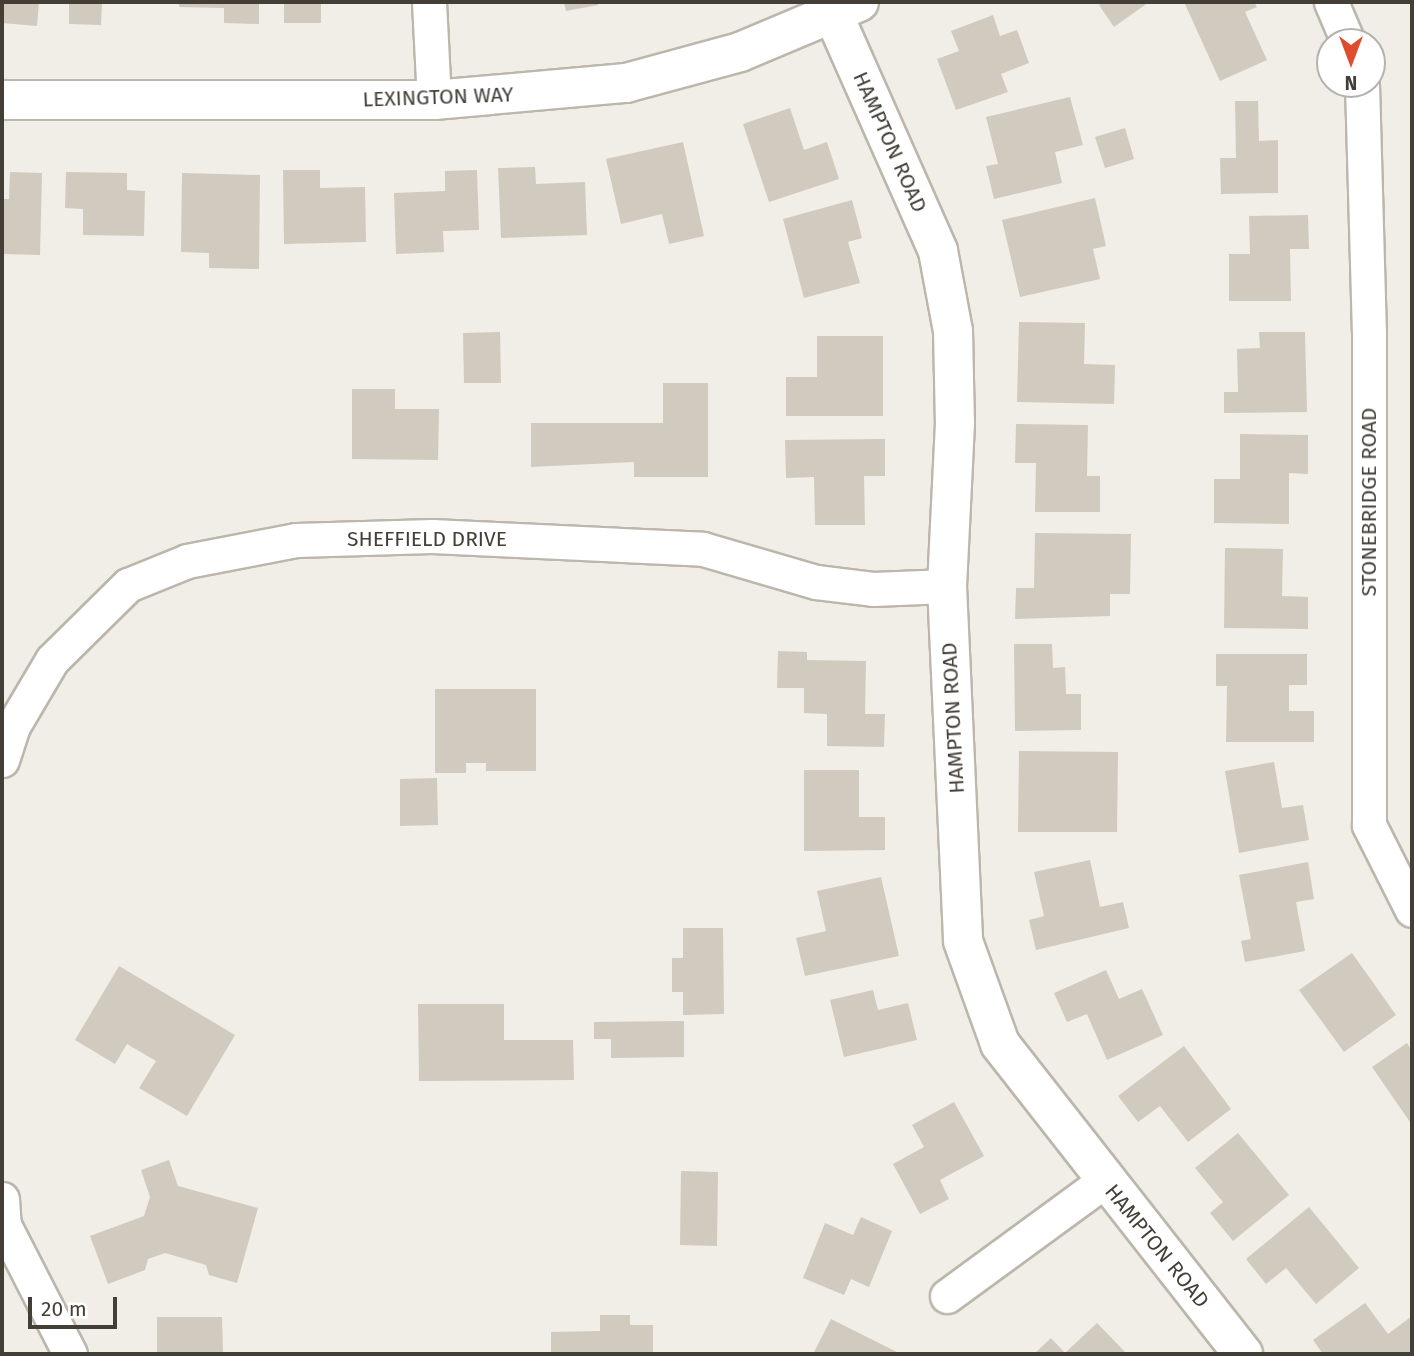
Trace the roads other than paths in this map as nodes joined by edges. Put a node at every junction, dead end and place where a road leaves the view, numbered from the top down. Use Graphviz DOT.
graph roads {
  1 [pos="429,2"];
  2 [pos="1331,2"];
  3 [pos="846,9"];
  4 [pos="1342,28"];
  5 [pos="1362,98"];
  6 [pos="2,100"];
  7 [pos="434,100"];
  8 [pos="947,586"];
  9 [pos="2,761"];
  10 [pos="1412,910"];
  11 [pos="1104,1181"];
  12 [pos="2,1199"];
  13 [pos="947,1296"];
  14 [pos="70,1354"];
  15 [pos="1243,1354"];
  1 -- 7 [label="street"];
  2 -- 4 [label="street"];
  3 -- 7 [label="street, LEXINGTON WAY"];
  3 -- 8 [label="street, HAMPTON ROAD"];
  5 -- 10 [label="street, STONEBRIDGE ROAD"];
  6 -- 7 [label="street, LEXINGTON WAY"];
  8 -- 9 [label="street, SHEFFIELD DRIVE"];
  8 -- 11 [label="street, HAMPTON ROAD"];
  11 -- 13 [label="street"];
  11 -- 15 [label="street, HAMPTON ROAD"];
  12 -- 14 [label="street"];
}
